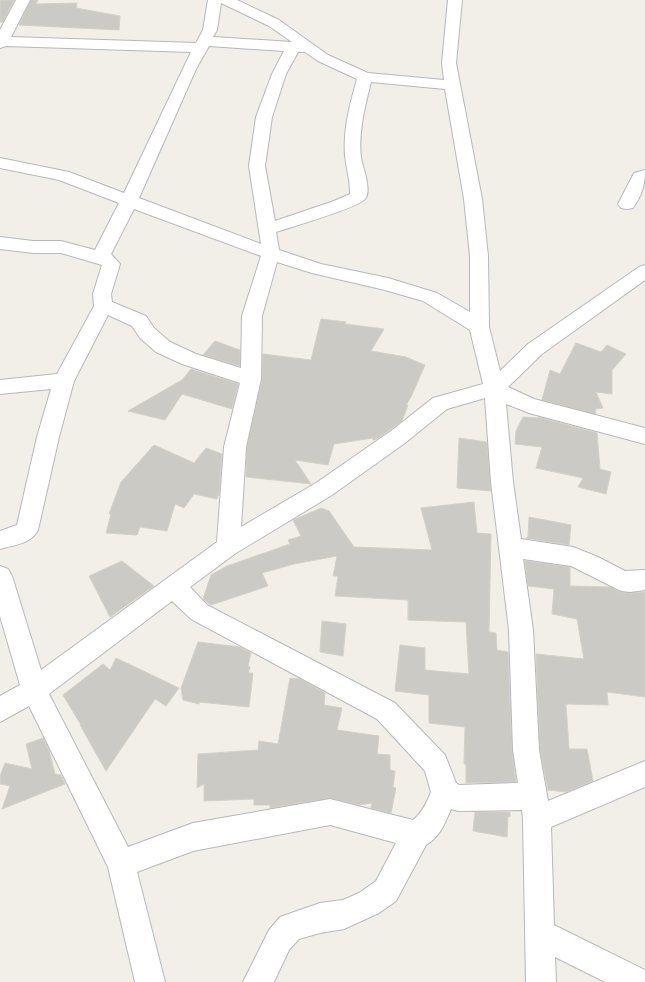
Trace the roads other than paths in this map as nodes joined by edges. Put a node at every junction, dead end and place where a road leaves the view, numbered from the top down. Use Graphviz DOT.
graph roads {
  1 [pos="23,0"];
  2 [pos="215,0"];
  3 [pos="226,0"];
  4 [pos="455,0"];
  5 [pos="1,43"];
  6 [pos="202,44"];
  7 [pos="300,47"];
  8 [pos="365,77"];
  9 [pos="452,85"];
  10 [pos="0,163"];
  11 [pos="645,175"];
  12 [pos="129,201"];
  13 [pos="627,204"];
  14 [pos="267,228"];
  15 [pos="0,243"];
  16 [pos="271,253"];
  17 [pos="101,257"];
  18 [pos="645,271"];
  19 [pos="103,306"];
  20 [pos="479,327"];
  21 [pos="251,379"];
  22 [pos="64,381"];
  23 [pos="0,387"];
  24 [pos="494,388"];
  25 [pos="645,436"];
  26 [pos="0,540"];
  27 [pos="228,546"];
  28 [pos="510,547"];
  29 [pos="0,576"];
  30 [pos="645,580"];
  31 [pos="173,586"];
  32 [pos="34,690"];
  33 [pos="0,710"];
  34 [pos="645,774"];
  35 [pos="445,792"];
  36 [pos="535,808"];
  37 [pos="416,835"];
  38 [pos="121,864"];
  39 [pos="541,934"];
  40 [pos="150,982"];
  41 [pos="258,982"];
  42 [pos="541,982"];
  43 [pos="637,982"];
  1 -- 5 [label="street"];
  2 -- 6 [label="street"];
  3 -- 7 [label="street"];
  4 -- 9 [label="street"];
  5 -- 6 [label="street"];
  6 -- 7 [label="street"];
  6 -- 12 [label="street"];
  7 -- 8 [label="street"];
  7 -- 14 [label="street"];
  8 -- 9 [label="street"];
  8 -- 14 [label="street"];
  9 -- 20 [label="street"];
  10 -- 12 [label="street"];
  11 -- 13 [label="street"];
  12 -- 16 [label="street"];
  12 -- 17 [label="street"];
  14 -- 16 [label="street"];
  15 -- 17 [label="street"];
  16 -- 20 [label="street"];
  16 -- 21 [label="street"];
  17 -- 19 [label="street"];
  18 -- 24 [label="street"];
  19 -- 21 [label="street"];
  19 -- 22 [label="street"];
  20 -- 24 [label="street"];
  21 -- 27 [label="street"];
  22 -- 23 [label="street"];
  22 -- 26 [label="street"];
  24 -- 25 [label="street"];
  24 -- 27 [label="street"];
  24 -- 28 [label="street"];
  27 -- 31 [label="street"];
  28 -- 30 [label="street"];
  28 -- 36 [label="street"];
  29 -- 32 [label="street"];
  31 -- 32 [label="street"];
  31 -- 35 [label="street"];
  32 -- 33 [label="street"];
  32 -- 38 [label="street"];
  34 -- 36 [label="street"];
  35 -- 36 [label="street"];
  35 -- 37 [label="street"];
  36 -- 39 [label="street"];
  37 -- 38 [label="street"];
  37 -- 41 [label="street"];
  38 -- 40 [label="street"];
  39 -- 42 [label="street"];
  39 -- 43 [label="street"];
}
